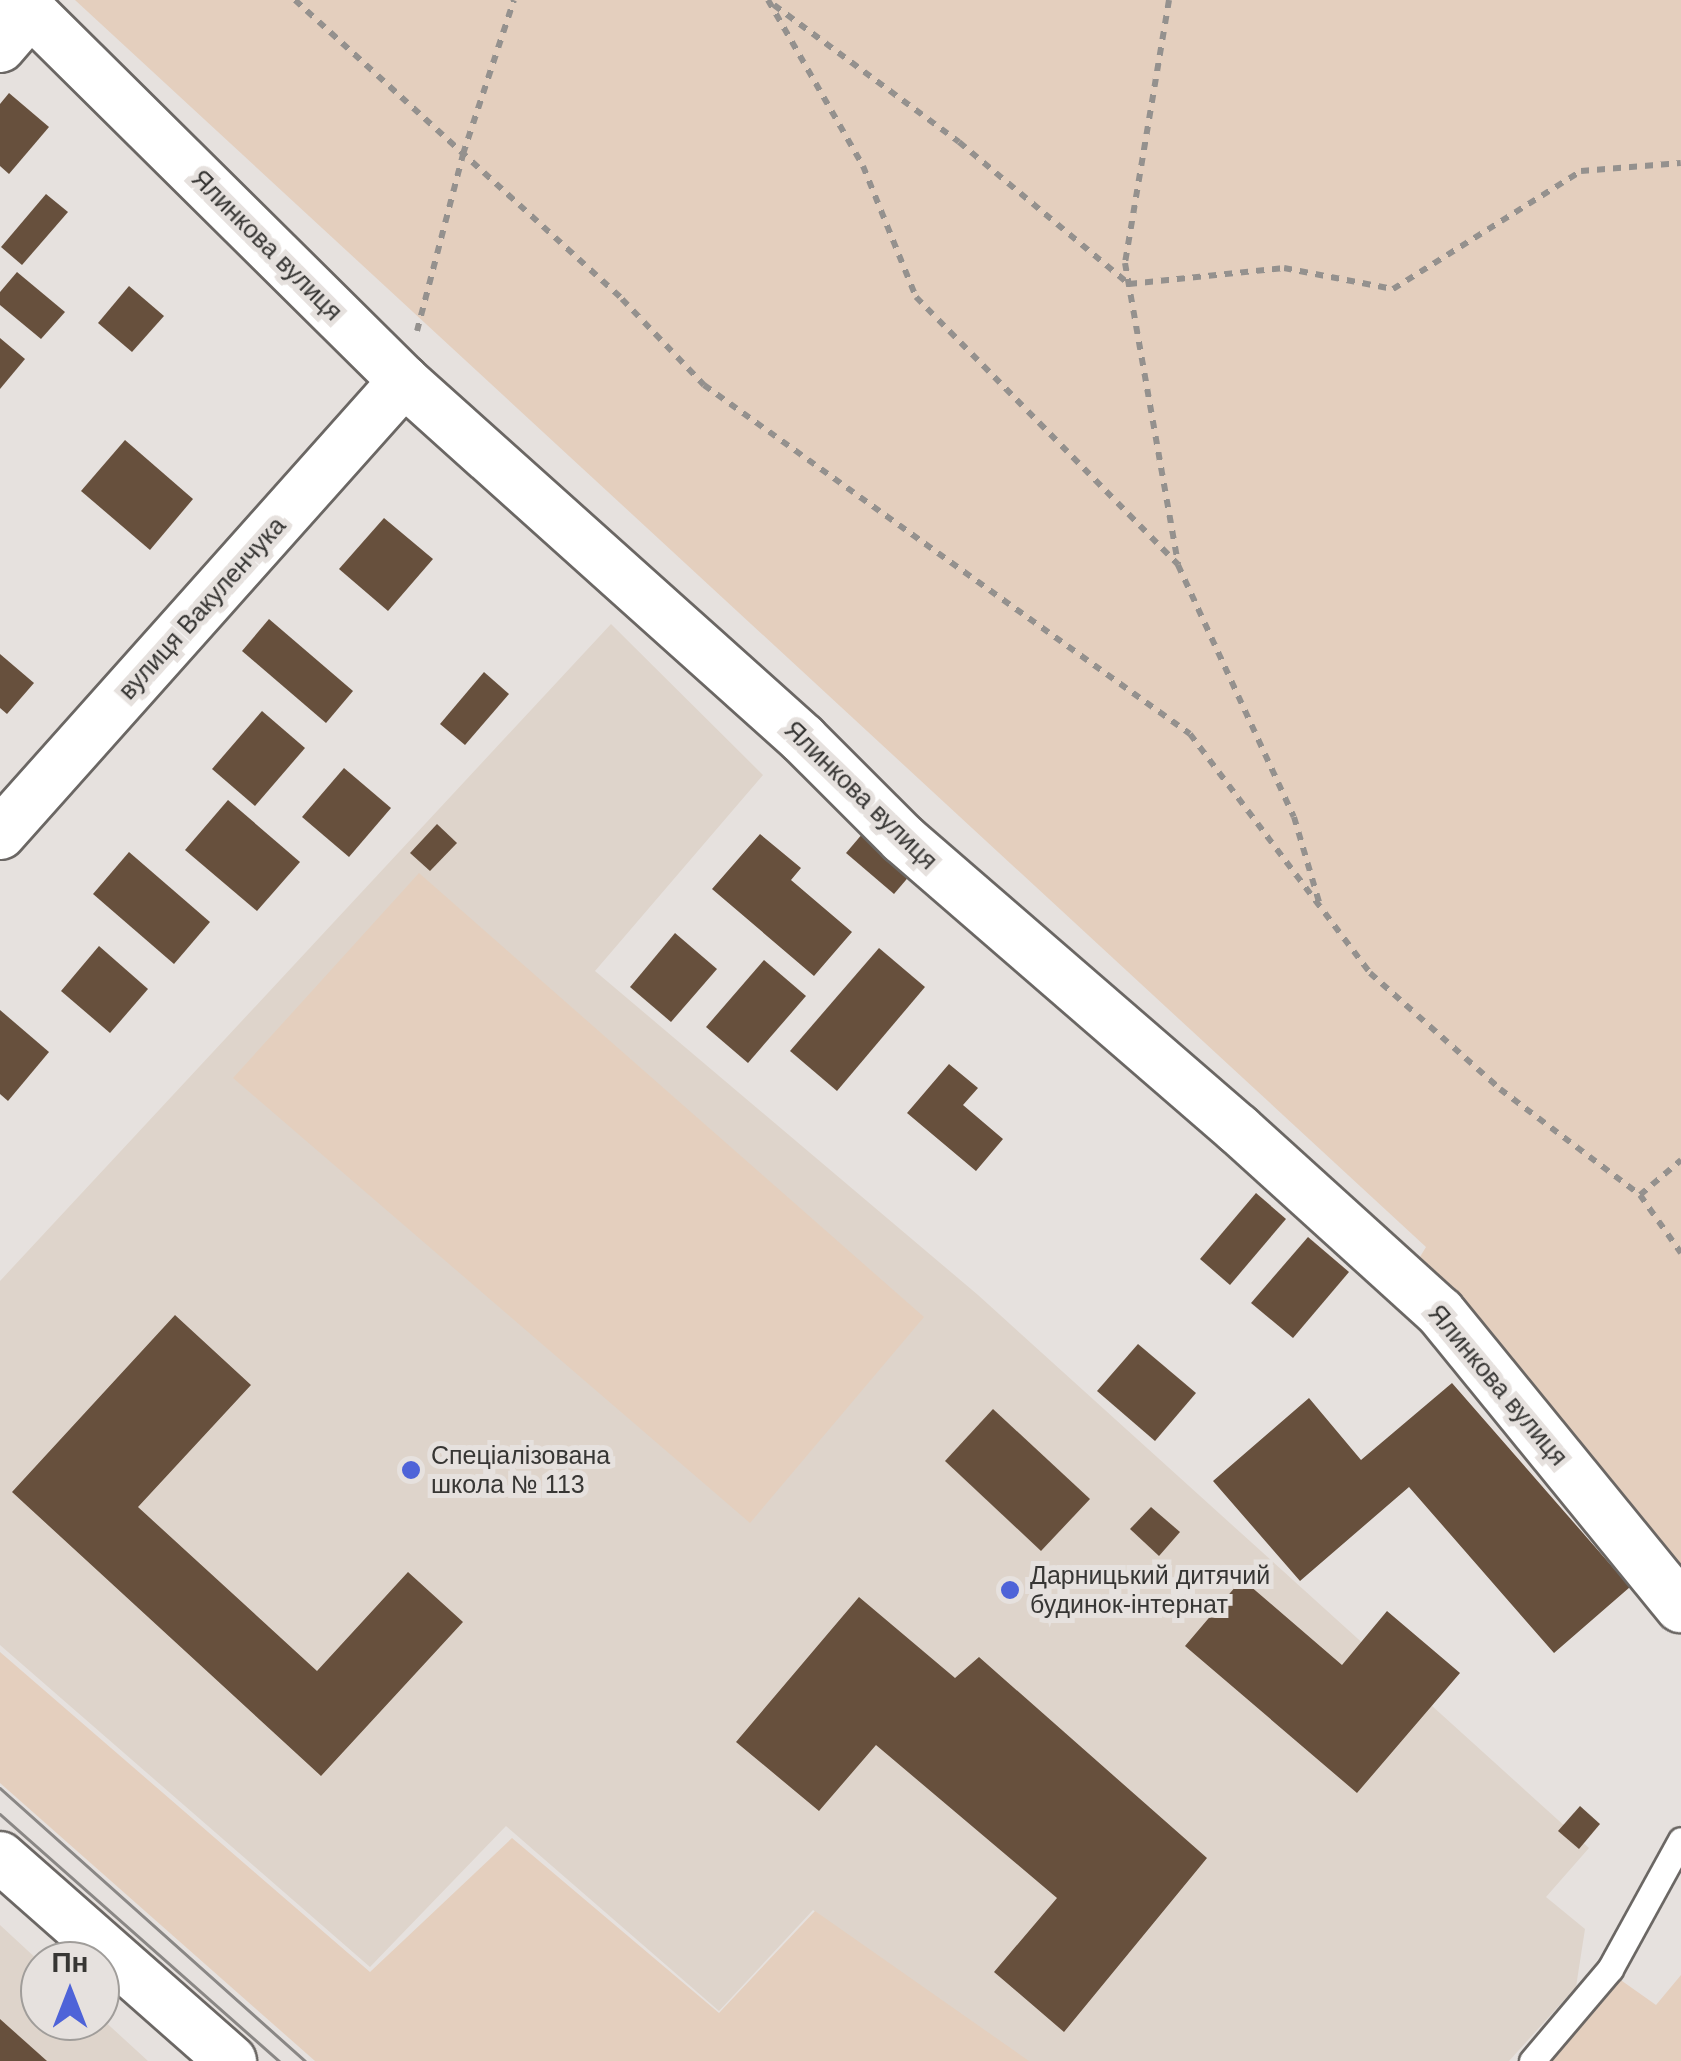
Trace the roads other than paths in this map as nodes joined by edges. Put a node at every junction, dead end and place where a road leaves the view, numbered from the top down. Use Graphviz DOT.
graph roads {
  1 [pos="17,19"];
  2 [pos="404,381"];
  3 [pos="0,834"];
  4 [pos="1681,1608"];
  5 [pos="1681,1840"];
  6 [pos="0,1857"];
  7 [pos="231,2061"];
  8 [pos="1532,2061"];
  1 -- 2 [label="street, Ялинкова вулиця"];
  2 -- 3 [label="street, вулиця Вакуленчука"];
  2 -- 4 [label="street, Ялинкова вулиця"];
  5 -- 8 [label="lane"];
  6 -- 7 [label="street"];
}
